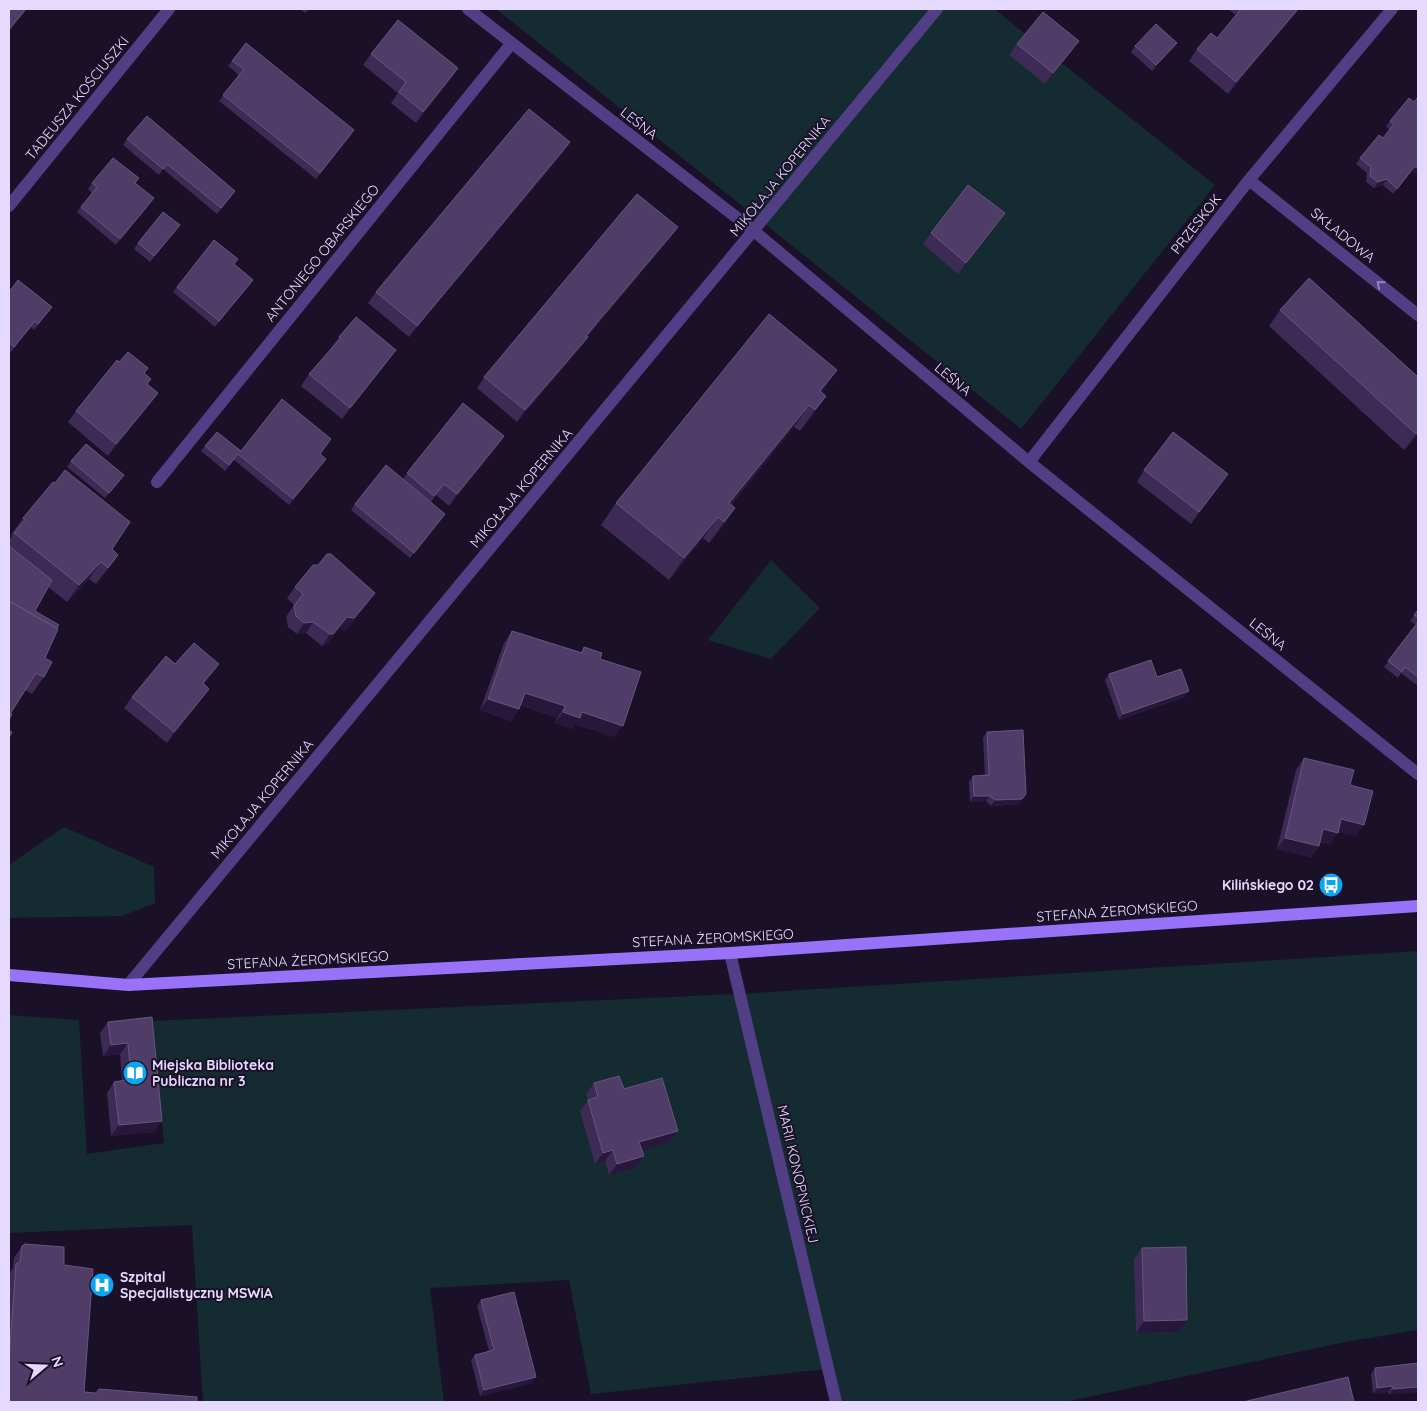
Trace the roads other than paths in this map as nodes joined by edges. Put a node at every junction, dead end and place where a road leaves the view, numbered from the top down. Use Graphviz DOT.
graph roads {
  1 [pos="168,9"];
  2 [pos="468,9"];
  3 [pos="937,9"];
  4 [pos="1392,9"];
  5 [pos="511,44"];
  6 [pos="1249,180"];
  7 [pos="9,206"];
  8 [pos="754,231"];
  9 [pos="1418,315"];
  10 [pos="1029,462"];
  11 [pos="157,482"];
  12 [pos="1418,774"];
  13 [pos="1418,906"];
  14 [pos="730,953"];
  15 [pos="9,975"];
  16 [pos="128,985"];
  17 [pos="836,1402"];
  1 -- 7 [label="street, TADEUSZA KOŚCIUSZKI"];
  2 -- 5 [label="street, LEŚNA"];
  3 -- 8 [label="street, MIKOŁAJA KOPERNIKA"];
  4 -- 6 [label="street, PRZESKOK"];
  5 -- 8 [label="street, LEŚNA"];
  5 -- 11 [label="street, ANTONIEGO OBARSKIEGO"];
  9 -- 6 [label="street, SKŁADOWA, one-way"];
  6 -- 10 [label="street, PRZESKOK"];
  8 -- 10 [label="street, LEŚNA"];
  8 -- 16 [label="street, MIKOŁAJA KOPERNIKA"];
  10 -- 12 [label="street, LEŚNA"];
  13 -- 14 [label="main road, STEFANA ŻEROMSKIEGO"];
  14 -- 16 [label="main road, STEFANA ŻEROMSKIEGO"];
  14 -- 17 [label="street, MARII KONOPNICKIEJ"];
  15 -- 16 [label="main road, STEFANA ŻEROMSKIEGO"];
}
